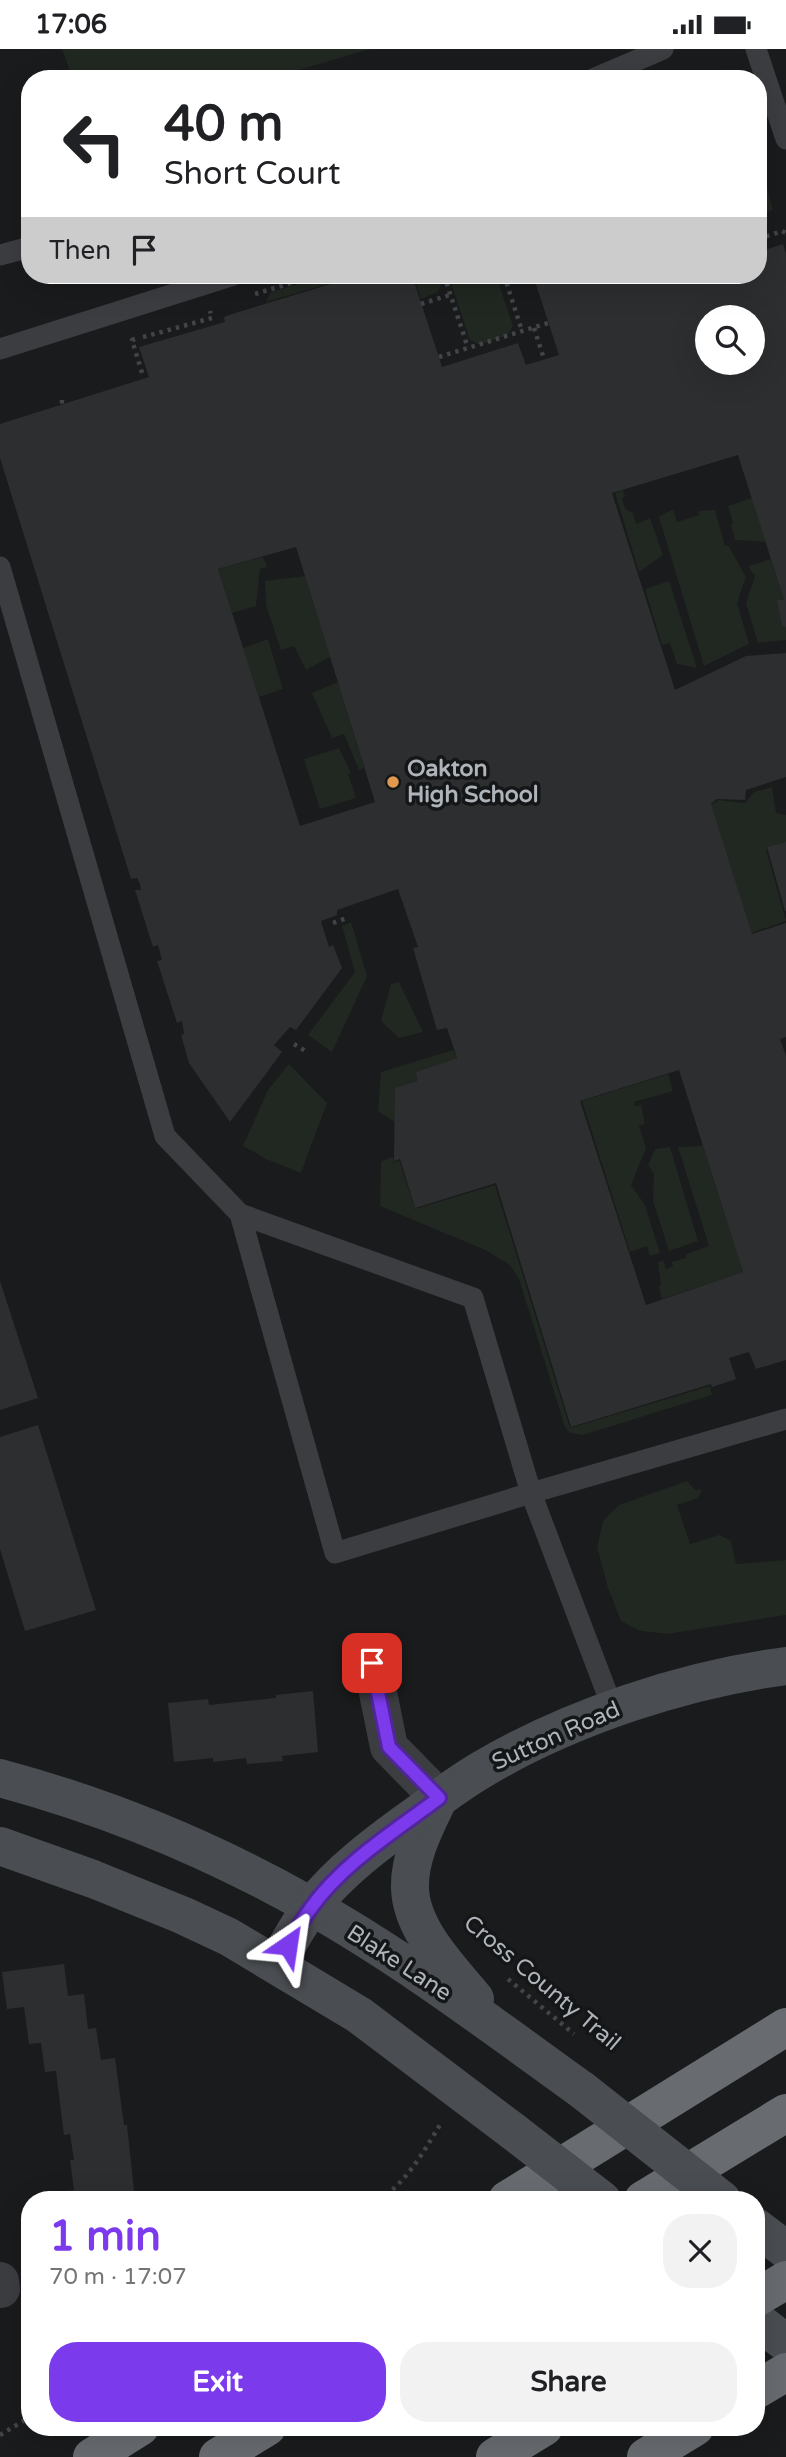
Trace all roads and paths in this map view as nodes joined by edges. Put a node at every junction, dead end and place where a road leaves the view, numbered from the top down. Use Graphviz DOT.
graph roads {
  1 [pos="663,49"];
  2 [pos="756,49"];
  3 [pos="614,70"];
  4 [pos="763,70"];
  5 [pos="767,82"];
  6 [pos="786,139"];
  7 [pos="786,233"];
  8 [pos="767,236"];
  9 [pos="21,249"];
  10 [pos="0,255"];
  11 [pos="206,284"];
  12 [pos="446,284"];
  13 [pos="507,284"];
  14 [pos="450,295"];
  15 [pos="421,304"];
  16 [pos="548,323"];
  17 [pos="534,328"];
  18 [pos="522,331"];
  19 [pos="132,340"];
  20 [pos="468,348"];
  21 [pos="0,349"];
  22 [pos="439,357"];
  23 [pos="544,359"];
  24 [pos="143,376"];
  25 [pos="0,567"];
  26 [pos="347,918"];
  27 [pos="333,923"];
  28 [pos="294,1044"];
  29 [pos="307,1052"];
  30 [pos="240,1214"];
  31 [pos="786,1419"];
  32 [pos="531,1493"];
  33 [pos="372,1663"];
  34 [pos="786,1666"];
  35 [pos="613,1709"];
  36 [pos="0,1778"];
  37 [pos="439,1798"];
  38 [pos="0,1846"];
  39 [pos="312,1907"];
  40 [pos="276,1964"];
  41 [pos="503,1975"];
  42 [pos="786,2027"];
  43 [pos="502,2033"];
  44 [pos="578,2038"];
  45 [pos="786,2113"];
  46 [pos="445,2116"];
  47 [pos="392,2191"];
  48 [pos="522,2191"];
  49 [pos="590,2191"];
  50 [pos="658,2191"];
  51 [pos="711,2191"];
  52 [pos="765,2234"];
  53 [pos="786,2250"];
  54 [pos="786,2280"];
  55 [pos="0,2281"];
  56 [pos="1,2289"];
  57 [pos="765,2293"];
  58 [pos="765,2327"];
  59 [pos="786,2343"];
  60 [pos="786,2372"];
  61 [pos="765,2385"];
  62 [pos="21,2422"];
  63 [pos="0,2435"];
  64 [pos="126,2436"];
  65 [pos="252,2436"];
  66 [pos="529,2436"];
  67 [pos="680,2436"];
  68 [pos="92,2457"];
  69 [pos="218,2457"];
  70 [pos="495,2457"];
  71 [pos="646,2457"];
  1 -- 3 [label="lane"];
  2 -- 4 [label="lane"];
  5 -- 6 [label="lane"];
  7 -- 8 [label="path"];
  9 -- 10 [label="lane"];
  11 -- 21 [label="lane"];
  12 -- 14 [label="path"];
  13 -- 18 [label="path"];
  14 -- 15 [label="path"];
  14 -- 20 [label="path"];
  16 -- 17 [label="path"];
  17 -- 18 [label="path"];
  17 -- 23 [label="path"];
  18 -- 20 [label="path"];
  19 -- 24 [label="path"];
  20 -- 22 [label="path"];
  25 -- 30 [label="lane"];
  26 -- 27 [label="path"];
  28 -- 29 [label="path"];
  30 -- 32 [label="lane"];
  30 -- 32 [label="lane"];
  31 -- 32 [label="lane"];
  32 -- 35 [label="lane"];
  33 -- 37 [label="street"];
  34 -- 35 [label="main road, Sutton Road"];
  35 -- 37 [label="main road, Sutton Road"];
  36 -- 39 [label="main road, Blake Lane"];
  37 -- 39 [label="main road, Sutton Road"];
  37 -- 43 [label="main road"];
  38 -- 40 [label="main road"];
  39 -- 40 [label="main road, Sutton Road"];
  39 -- 43 [label="main road, Blake Lane"];
  40 -- 49 [label="main road, bridge"];
  41 -- 44 [label="path, Cross County Trail"];
  42 -- 48 [label="highway"];
  43 -- 51 [label="main road, Blake Lane, bridge"];
  45 -- 50 [label="highway"];
  46 -- 47 [label="path"];
  52 -- 53 [label="main road"];
  54 -- 57 [label="highway"];
  55 -- 56 [label="street"];
  58 -- 59 [label="main road"];
  60 -- 61 [label="highway"];
  62 -- 63 [label="path"];
  64 -- 68 [label="highway"];
  65 -- 69 [label="highway"];
  66 -- 70 [label="highway"];
  67 -- 71 [label="highway"];
}
